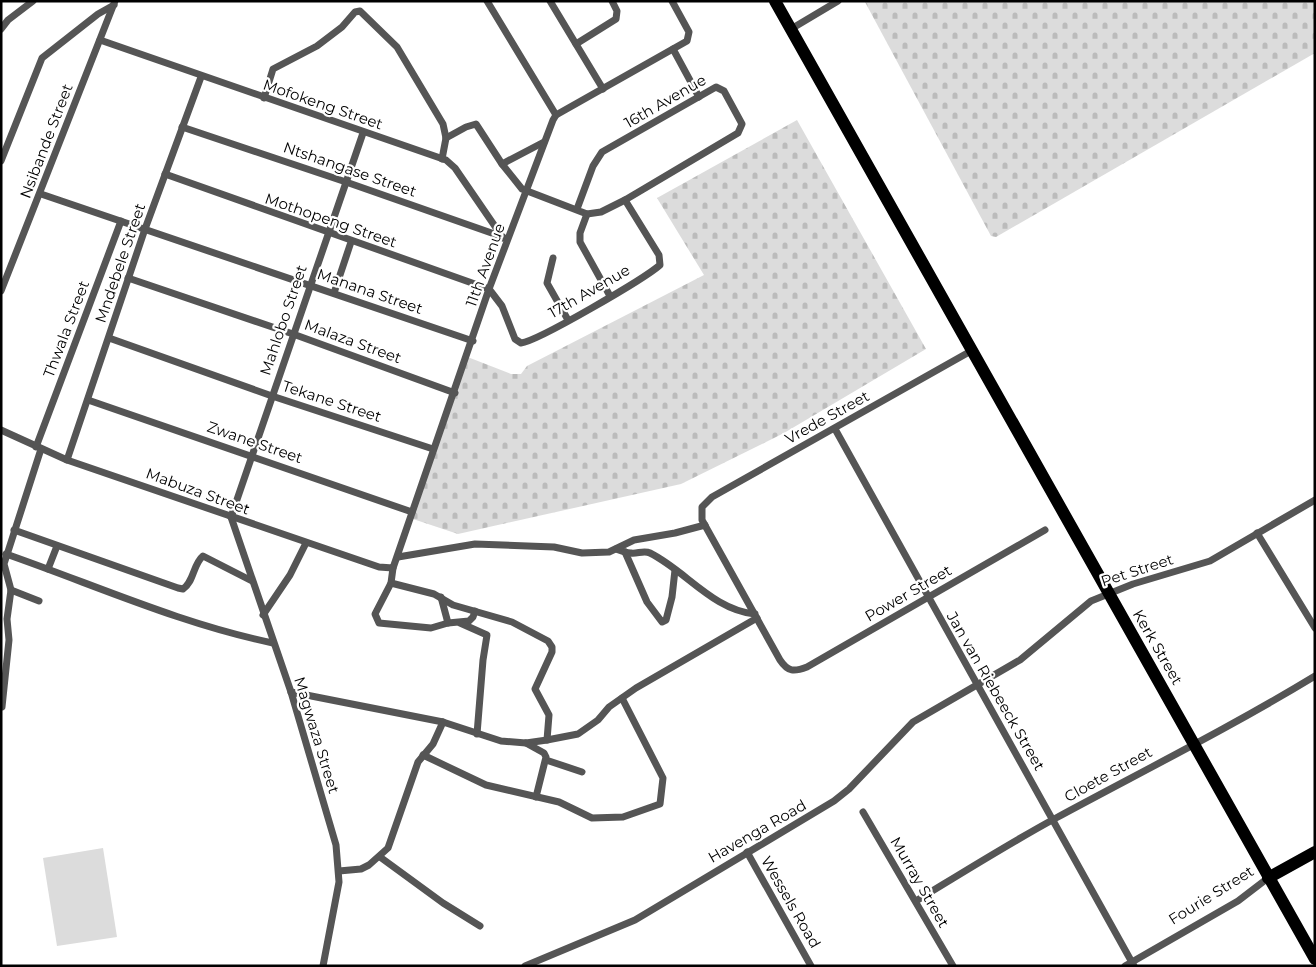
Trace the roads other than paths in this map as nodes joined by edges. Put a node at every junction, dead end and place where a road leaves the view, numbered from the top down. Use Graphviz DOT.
graph roads {
  1 [pos="33,1"];
  2 [pos="487,1"];
  3 [pos="550,1"];
  4 [pos="612,1"];
  5 [pos="672,1"];
  6 [pos="775,1"];
  7 [pos="838,1"];
  8 [pos="114,3"];
  9 [pos="1,29"];
  10 [pos="791,29"];
  11 [pos="100,40"];
  12 [pos="576,44"];
  13 [pos="673,49"];
  14 [pos="201,76"];
  15 [pos="603,89"];
  16 [pos="699,97"];
  17 [pos="264,98"];
  18 [pos="556,116"];
  19 [pos="182,127"];
  20 [pos="363,133"];
  21 [pos="446,138"];
  22 [pos="544,142"];
  23 [pos="442,159"];
  24 [pos="1,161"];
  25 [pos="502,164"];
  26 [pos="165,174"];
  27 [pos="346,182"];
  28 [pos="526,191"];
  29 [pos="41,194"];
  30 [pos="625,200"];
  31 [pos="577,210"];
  32 [pos="587,214"];
  33 [pos="121,221"];
  34 [pos="145,229"];
  35 [pos="327,234"];
  36 [pos="507,239"];
  37 [pos="351,242"];
  38 [pos="553,258"];
  39 [pos="128,278"];
  40 [pos="310,285"];
  41 [pos="490,289"];
  42 [pos="1,291"];
  43 [pos="334,293"];
  44 [pos="610,296"];
  45 [pos="568,320"];
  46 [pos="293,334"];
  47 [pos="109,338"];
  48 [pos="472,340"];
  49 [pos="971,351"];
  50 [pos="455,393"];
  51 [pos="272,396"];
  52 [pos="88,400"];
  53 [pos="835,429"];
  54 [pos="1,430"];
  55 [pos="39,448"];
  56 [pos="434,450"];
  57 [pos="251,455"];
  58 [pos="67,460"];
  59 [pos="1315,500"];
  60 [pos="412,512"];
  61 [pos="230,517"];
  62 [pos="705,525"];
  63 [pos="14,530"];
  64 [pos="1045,530"];
  65 [pos="1257,533"];
  66 [pos="306,543"];
  67 [pos="57,546"];
  68 [pos="616,549"];
  69 [pos="625,552"];
  70 [pos="6,554"];
  71 [pos="398,558"];
  72 [pos="391,568"];
  73 [pos="48,569"];
  74 [pos="675,570"];
  75 [pos="252,581"];
  76 [pos="391,583"];
  77 [pos="11,590"];
  78 [pos="1108,593"];
  79 [pos="441,597"];
  80 [pos="927,598"];
  81 [pos="39,601"];
  82 [pos="475,611"];
  83 [pos="264,615"];
  84 [pos="756,616"];
  85 [pos="448,623"];
  86 [pos="460,623"];
  87 [pos="1315,628"];
  88 [pos="273,643"];
  89 [pos="1315,676"];
  90 [pos="978,684"];
  91 [pos="291,692"];
  92 [pos="622,698"];
  93 [pos="2,707"];
  94 [pos="443,722"];
  95 [pos="477,734"];
  96 [pos="547,740"];
  97 [pos="526,743"];
  98 [pos="1193,744"];
  99 [pos="423,755"];
  100 [pos="546,760"];
  101 [pos="582,772"];
  102 [pos="536,797"];
  103 [pos="863,812"];
  104 [pos="1053,820"];
  105 [pos="747,852"];
  106 [pos="1315,852"];
  107 [pos="380,857"];
  108 [pos="339,871"];
  109 [pos="1268,878"];
  110 [pos="916,901"];
  111 [pos="480,926"];
  112 [pos="1315,958"];
  113 [pos="1130,964"];
  114 [pos="323,966"];
  115 [pos="525,966"];
  116 [pos="811,966"];
  117 [pos="953,966"];
  1 -- 9 [label="street"];
  2 -- 18 [label="street"];
  3 -- 12 [label="street"];
  4 -- 12 [label="street"];
  5 -- 13 [label="street"];
  6 -- 10 [label="highway, Kerk Street"];
  7 -- 10 [label="street"];
  8 -- 11 [label="street, Nsibande Street"];
  8 -- 24 [label="street"];
  10 -- 49 [label="highway, Kerk Street"];
  11 -- 14 [label="street, Mofokeng Street"];
  11 -- 29 [label="street, Nsibande Street"];
  12 -- 15 [label="street"];
  13 -- 15 [label="street"];
  13 -- 16 [label="street"];
  14 -- 17 [label="street, Mofokeng Street"];
  14 -- 19 [label="street, Mndebele Street"];
  15 -- 18 [label="street"];
  16 -- 30 [label="street, 16th Avenue"];
  16 -- 31 [label="street, 16th Avenue"];
  17 -- 20 [label="street, Mofokeng Street"];
  17 -- 21 [label="street"];
  18 -- 22 [label="street, 11th Avenue"];
  19 -- 26 [label="street, Mndebele Street"];
  19 -- 27 [label="street, Ntshangase Street"];
  20 -- 23 [label="street, Mofokeng Street"];
  20 -- 27 [label="street, Mahlobo Street"];
  21 -- 23 [label="street"];
  21 -- 25 [label="street"];
  22 -- 25 [label="street"];
  22 -- 28 [label="street, 11th Avenue"];
  23 -- 36 [label="street, Mofokeng Street"];
  25 -- 28 [label="street"];
  26 -- 34 [label="street, Mndebele Street"];
  26 -- 35 [label="street, Mothopeng Street"];
  27 -- 35 [label="street, Mahlobo Street"];
  27 -- 36 [label="street, Ntshangase Street"];
  28 -- 31 [label="street"];
  28 -- 36 [label="street, 11th Avenue"];
  29 -- 33 [label="street, Manana Street"];
  29 -- 42 [label="street, Nsibande Street"];
  30 -- 32 [label="street, 16th Avenue"];
  30 -- 44 [label="street, 17th Avenue"];
  31 -- 32 [label="street"];
  32 -- 44 [label="street"];
  33 -- 34 [label="street, Manana Street"];
  33 -- 55 [label="street, Thwala Street"];
  34 -- 39 [label="street, Mndebele Street"];
  34 -- 40 [label="street, Manana Street"];
  35 -- 37 [label="street, Mothopeng Street"];
  35 -- 40 [label="street, Mahlobo Street"];
  36 -- 41 [label="street, 11th Avenue"];
  37 -- 41 [label="street, Mothopeng Street"];
  37 -- 43 [label="street"];
  38 -- 45 [label="street"];
  39 -- 46 [label="street, Malaza Street"];
  39 -- 47 [label="street, Mndebele Street"];
  40 -- 43 [label="street, Manana Street"];
  40 -- 46 [label="street, Mahlobo Street"];
  41 -- 45 [label="street, 17th Avenue"];
  41 -- 48 [label="street, 11th Avenue"];
  43 -- 48 [label="street, Manana Street"];
  44 -- 45 [label="street, 17th Avenue"];
  46 -- 50 [label="street, Malaza Street"];
  46 -- 51 [label="street, Mahlobo Street"];
  47 -- 51 [label="street, Tekane Street"];
  47 -- 52 [label="street, Mndebele Street"];
  48 -- 50 [label="street, 11th Avenue"];
  49 -- 53 [label="street, Vrede Street"];
  49 -- 78 [label="highway, Kerk Street"];
  50 -- 56 [label="street, 11th Avenue"];
  51 -- 56 [label="street, Tekane Street"];
  51 -- 57 [label="street, Mahlobo Street"];
  52 -- 57 [label="street, Zwane Street"];
  52 -- 58 [label="street, Mndebele Street"];
  53 -- 62 [label="street, Vrede Street"];
  53 -- 80 [label="street, Jan van Riebeeck Street"];
  54 -- 55 [label="street, Mabuza Street"];
  55 -- 58 [label="street, Mabuza Street"];
  55 -- 63 [label="street, Thwala Street"];
  56 -- 60 [label="street, 11th Avenue"];
  57 -- 60 [label="street, Zwane Street"];
  57 -- 61 [label="street, Mahlobo Street"];
  58 -- 61 [label="street, Mabuza Street"];
  59 -- 65 [label="street, Pet Street"];
  60 -- 71 [label="street, 11th Avenue"];
  61 -- 66 [label="street, Mabuza Street"];
  61 -- 75 [label="street, Magwaza Street"];
  62 -- 68 [label="street"];
  62 -- 84 [label="street"];
  63 -- 67 [label="street"];
  63 -- 70 [label="street, Thwala Street"];
  64 -- 80 [label="street, Power Street"];
  65 -- 78 [label="street, Pet Street"];
  65 -- 87 [label="street"];
  66 -- 72 [label="street, Mabuza Street"];
  66 -- 83 [label="street"];
  67 -- 73 [label="street"];
  67 -- 75 [label="street"];
  68 -- 69 [label="street"];
  68 -- 71 [label="street"];
  69 -- 74 [label="street"];
  69 -- 74 [label="street"];
  70 -- 73 [label="street"];
  70 -- 77 [label="street, Thwala Street"];
  71 -- 72 [label="street, 11th Avenue"];
  72 -- 76 [label="street, 11th Avenue"];
  73 -- 88 [label="street"];
  74 -- 84 [label="street"];
  75 -- 83 [label="street, Magwaza Street"];
  76 -- 79 [label="street"];
  76 -- 85 [label="street, 11th Avenue"];
  77 -- 81 [label="street"];
  77 -- 93 [label="street"];
  78 -- 90 [label="street, Pet Street"];
  78 -- 98 [label="highway, Kerk Street"];
  79 -- 82 [label="street"];
  79 -- 85 [label="street"];
  80 -- 84 [label="street, Power Street"];
  80 -- 90 [label="street, Jan van Riebeeck Street"];
  82 -- 86 [label="street"];
  82 -- 96 [label="street"];
  83 -- 88 [label="street, Magwaza Street"];
  84 -- 92 [label="street"];
  85 -- 86 [label="street"];
  86 -- 95 [label="street"];
  88 -- 91 [label="street, Magwaza Street"];
  89 -- 98 [label="street, Cloete Street"];
  90 -- 104 [label="street, Jan van Riebeeck Street"];
  90 -- 105 [label="street, Havenga Road"];
  91 -- 94 [label="street"];
  91 -- 108 [label="street, Magwaza Street"];
  92 -- 96 [label="street"];
  92 -- 102 [label="street"];
  94 -- 95 [label="street"];
  94 -- 99 [label="street"];
  95 -- 97 [label="street"];
  96 -- 97 [label="street"];
  97 -- 100 [label="street"];
  98 -- 104 [label="street, Cloete Street"];
  98 -- 109 [label="highway, Kerk Street"];
  99 -- 102 [label="street"];
  99 -- 107 [label="street"];
  100 -- 101 [label="street"];
  100 -- 102 [label="street"];
  103 -- 110 [label="street, Murray Street"];
  104 -- 110 [label="street, Cloete Street"];
  104 -- 113 [label="street, Jan van Riebeeck Street"];
  105 -- 115 [label="street, Havenga Road"];
  105 -- 116 [label="street, Wessels Road"];
  106 -- 109 [label="highway, Fourie Street"];
  107 -- 108 [label="street"];
  107 -- 111 [label="street"];
  108 -- 114 [label="street, Magwaza Street"];
  109 -- 112 [label="highway, Kerk Street"];
  109 -- 113 [label="street, Fourie Street"];
  110 -- 117 [label="street, Murray Street"];
}
